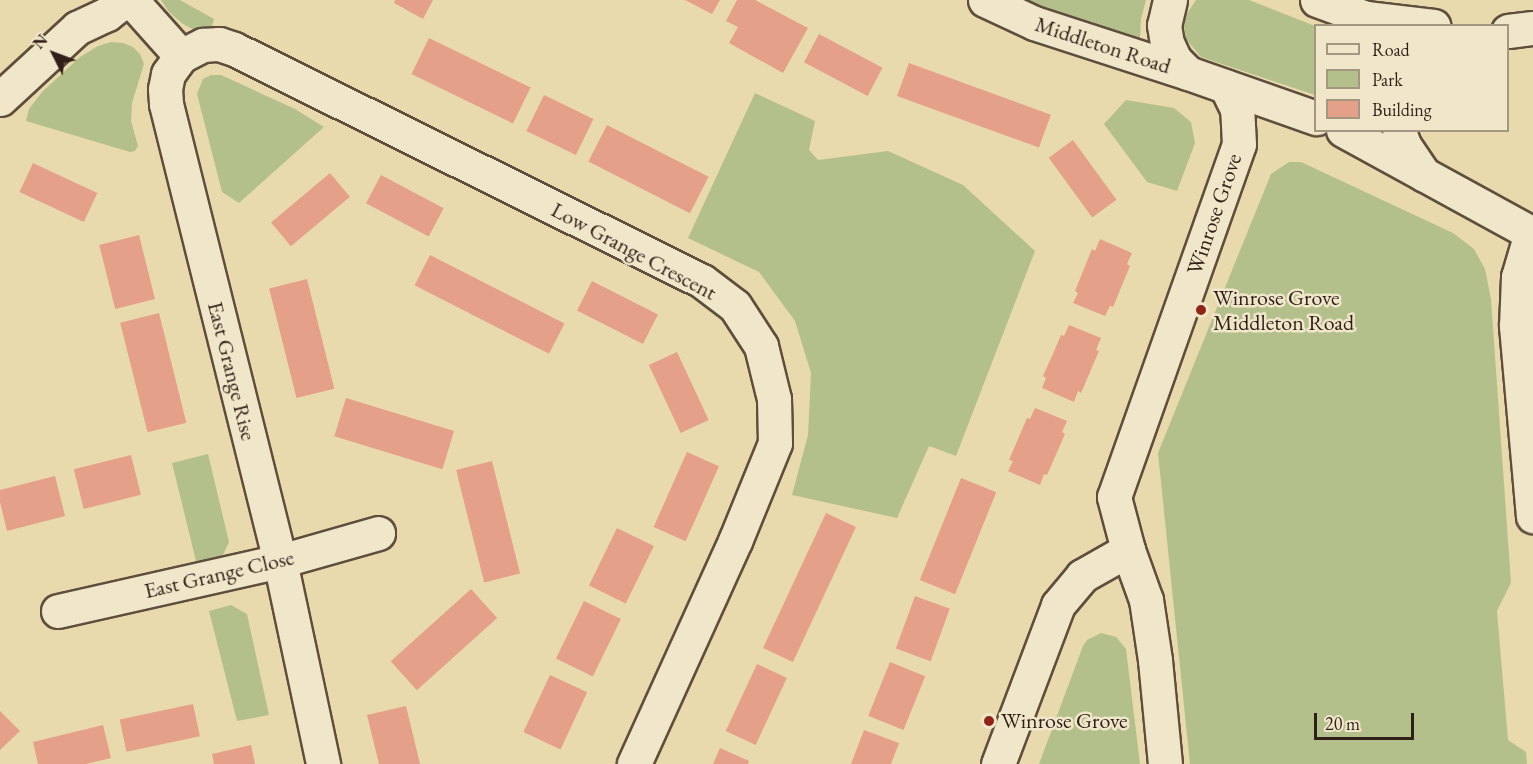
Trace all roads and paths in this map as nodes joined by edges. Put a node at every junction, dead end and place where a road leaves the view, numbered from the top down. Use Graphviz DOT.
graph roads {
  1 [pos="125,0"];
  2 [pos="131,0"];
  3 [pos="985,0"];
  4 [pos="1170,0"];
  5 [pos="1317,0"];
  6 [pos="1371,22"];
  7 [pos="1402,24"];
  8 [pos="1533,28"];
  9 [pos="1509,31"];
  10 [pos="181,56"];
  11 [pos="1188,73"];
  12 [pos="1226,86"];
  13 [pos="0,99"];
  14 [pos="1285,108"];
  15 [pos="1314,117"];
  16 [pos="1346,132"];
  17 [pos="1400,132"];
  18 [pos="1239,144"];
  19 [pos="1425,177"];
  20 [pos="1532,234"];
  21 [pos="1533,516"];
  22 [pos="378,533"];
  23 [pos="1128,550"];
  24 [pos="280,561"];
  25 [pos="58,611"];
  26 [pos="323,764"];
  27 [pos="634,764"];
  28 [pos="998,764"];
  29 [pos="1165,764"];
  1 -- 13 [label="street"];
  2 -- 10 [label="street"];
  3 -- 11 [label="street, Middleton Road"];
  4 -- 11 [label="street, Middleton Road"];
  5 -- 6 [label="street"];
  6 -- 7 [label="street"];
  8 -- 9 [label="street"];
  10 -- 24 [label="street, East Grange Rise"];
  10 -- 27 [label="street, Low Grange Crescent"];
  11 -- 12 [label="street, Middleton Road"];
  12 -- 14 [label="street, Middleton Road"];
  12 -- 18 [label="street, Winrose Grove"];
  14 -- 15 [label="street, Middleton Road"];
  14 -- 18 [label="street, Winrose Grove"];
  16 -- 19 [label="street"];
  17 -- 19 [label="street"];
  18 -- 23 [label="street, Winrose Grove"];
  19 -- 20 [label="street"];
  20 -- 21 [label="street"];
  22 -- 24 [label="street, East Grange Close"];
  23 -- 28 [label="street"];
  23 -- 29 [label="street, Winrose Grove"];
  24 -- 25 [label="street, East Grange Close"];
  24 -- 26 [label="street, East Grange Rise"];
}
